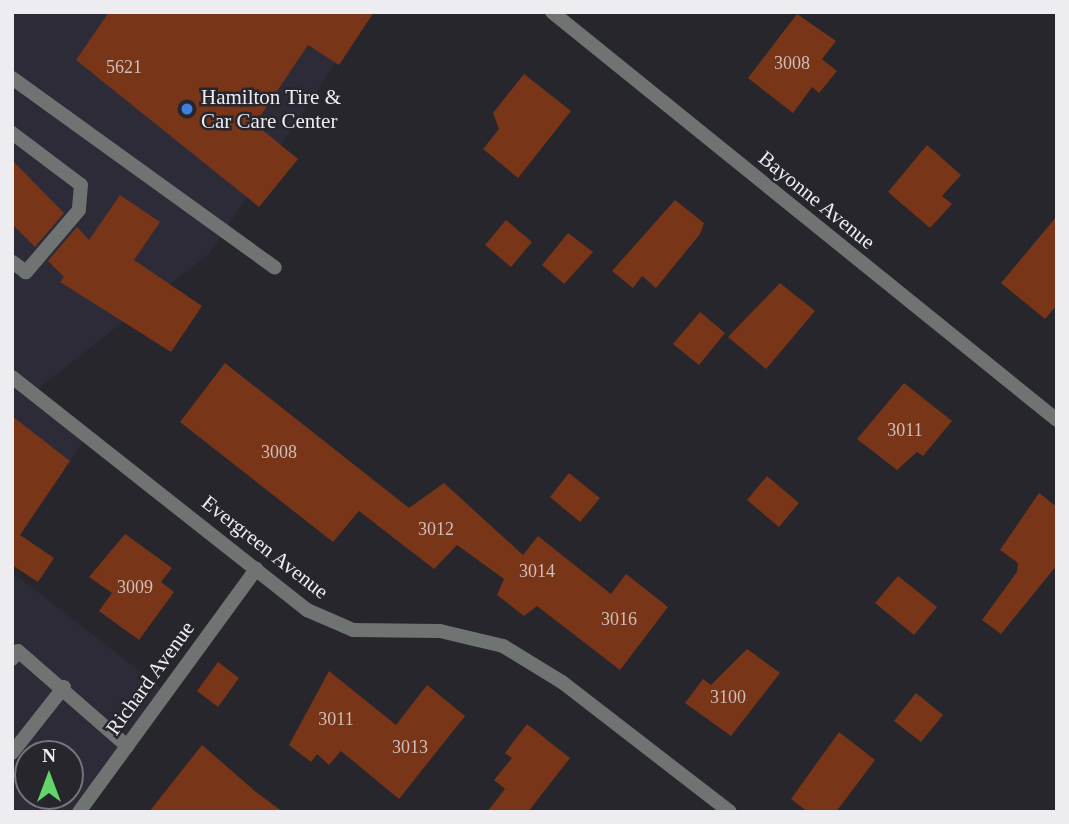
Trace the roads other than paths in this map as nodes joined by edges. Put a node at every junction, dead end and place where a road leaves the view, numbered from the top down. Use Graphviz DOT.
graph roads {
  1 [pos="552,12"];
  2 [pos="12,78"];
  3 [pos="12,133"];
  4 [pos="12,262"];
  5 [pos="275,268"];
  6 [pos="12,377"];
  7 [pos="1057,420"];
  8 [pos="256,569"];
  9 [pos="12,659"];
  10 [pos="64,687"];
  11 [pos="127,746"];
  12 [pos="12,753"];
  13 [pos="79,812"];
  14 [pos="730,812"];
  1 -- 7 [label="street, Bayonne Avenue"];
  2 -- 5 [label="street"];
  3 -- 4 [label="street"];
  6 -- 8 [label="street, Evergreen Avenue"];
  8 -- 11 [label="street, Richard Avenue"];
  8 -- 14 [label="street, Evergreen Avenue"];
  9 -- 10 [label="street"];
  10 -- 11 [label="street"];
  10 -- 12 [label="street"];
  11 -- 13 [label="street, Richard Avenue"];
}
